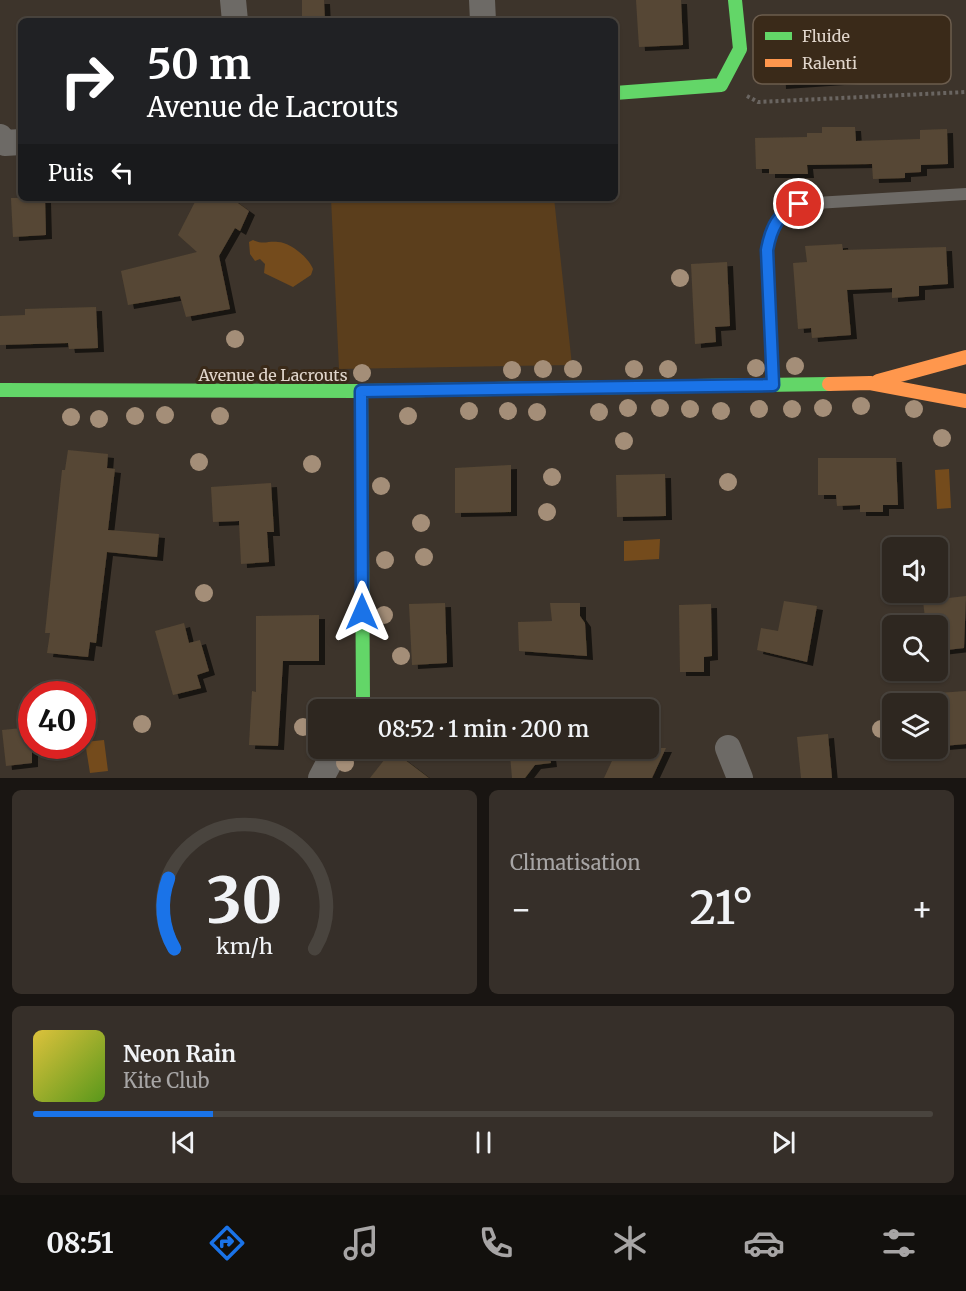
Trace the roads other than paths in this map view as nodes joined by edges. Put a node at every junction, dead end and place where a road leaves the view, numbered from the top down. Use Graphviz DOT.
graph roads {
  1 [pos="233,0"];
  2 [pos="482,0"];
  3 [pos="735,0"];
  4 [pos="235,18"];
  5 [pos="483,18"];
  6 [pos="618,93"];
  7 [pos="0,137"];
  8 [pos="18,142"];
  9 [pos="966,194"];
  10 [pos="966,357"];
  11 [pos="870,384"];
  12 [pos="773,385"];
  13 [pos="0,390"];
  14 [pos="361,391"];
  15 [pos="966,401"];
  16 [pos="363,699"];
  17 [pos="729,748"];
  18 [pos="331,759"];
  19 [pos="321,778"];
  20 [pos="740,778"];
  1 -- 4 [label="street"];
  2 -- 5 [label="street"];
  3 -- 6 [label="street"];
  7 -- 8 [label="street"];
  9 -- 12 [label="lane"];
  10 -- 11 [label="street, Avenue de Lacrouts"];
  11 -- 12 [label="street, Avenue de Lacrouts"];
  11 -- 15 [label="street, Avenue de Lacrouts"];
  12 -- 14 [label="street, Avenue de Lacrouts"];
  13 -- 14 [label="street, Avenue de Lacrouts"];
  14 -- 16 [label="street"];
  17 -- 20 [label="street"];
  18 -- 19 [label="street"];
}
